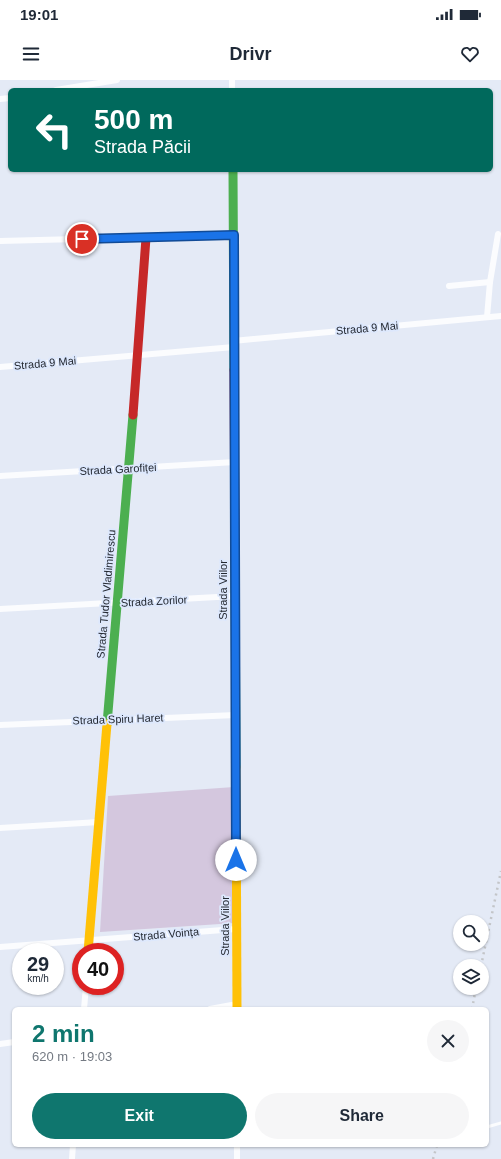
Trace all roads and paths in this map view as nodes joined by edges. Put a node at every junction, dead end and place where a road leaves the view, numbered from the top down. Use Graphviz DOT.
graph roads {
  1 [pos="117,80"];
  2 [pos="68,88"];
  3 [pos="233,172"];
  4 [pos="498,234"];
  5 [pos="234,235"];
  6 [pos="146,238"];
  7 [pos="0,241"];
  8 [pos="490,282"];
  9 [pos="449,286"];
  10 [pos="501,316"];
  11 [pos="487,317"];
  12 [pos="234,344"];
  13 [pos="138,355"];
  14 [pos="0,367"];
  15 [pos="235,462"];
  16 [pos="129,468"];
  17 [pos="0,476"];
  18 [pos="235,596"];
  19 [pos="118,603"];
  20 [pos="0,609"];
  21 [pos="236,714"];
  22 [pos="107,720"];
  23 [pos="0,725"];
  24 [pos="99,822"];
  25 [pos="0,828"];
  26 [pos="236,929"];
  27 [pos="89,940"];
  28 [pos="89,943"];
  29 [pos="0,947"];
  30 [pos="85,995"];
  31 [pos="84,1007"];
  32 [pos="237,1007"];
  33 [pos="12,1042"];
  34 [pos="0,1044"];
  35 [pos="501,1123"];
  36 [pos="489,1126"];
  37 [pos="73,1147"];
  38 [pos="237,1147"];
  39 [pos="72,1159"];
  40 [pos="237,1159"];
  1 -- 2 [label="street"];
  3 -- 5 [label="street, Strada Viilor"];
  4 -- 8 [label="street"];
  5 -- 6 [label="street"];
  5 -- 12 [label="street, Strada Viilor"];
  6 -- 7 [label="street"];
  6 -- 13 [label="street, Strada Tudor Vladimirescu"];
  8 -- 9 [label="street"];
  8 -- 11 [label="street"];
  10 -- 11 [label="street, Strada 9 Mai"];
  11 -- 12 [label="street, Strada 9 Mai"];
  12 -- 13 [label="street, Strada 9 Mai"];
  12 -- 15 [label="street, Strada Viilor"];
  13 -- 14 [label="street, Strada 9 Mai"];
  13 -- 16 [label="street, Strada Tudor Vladimirescu"];
  15 -- 16 [label="street, Strada Garofiței"];
  15 -- 18 [label="street, Strada Viilor"];
  16 -- 17 [label="street, Strada Garofiței"];
  16 -- 19 [label="street, Strada Tudor Vladimirescu"];
  18 -- 19 [label="street, Strada Zorilor"];
  18 -- 21 [label="street, Strada Viilor"];
  19 -- 20 [label="street, Strada Zorilor"];
  19 -- 22 [label="street, Strada Tudor Vladimirescu"];
  21 -- 22 [label="street, Strada Spiru Haret"];
  21 -- 26 [label="street, Strada Viilor"];
  22 -- 23 [label="street, Strada Spiru Haret"];
  22 -- 24 [label="street, Strada Tudor Vladimirescu"];
  24 -- 25 [label="street"];
  24 -- 27 [label="street, Strada Tudor Vladimirescu"];
  26 -- 27 [label="street, Strada Voința"];
  26 -- 32 [label="street, Strada Viilor"];
  27 -- 28 [label="street, Strada Tudor Vladimirescu"];
  27 -- 29 [label="street, Strada Voința"];
  30 -- 31 [label="street"];
  33 -- 34 [label="street"];
  35 -- 36 [label="lane"];
  37 -- 39 [label="street"];
  38 -- 40 [label="street"];
}
